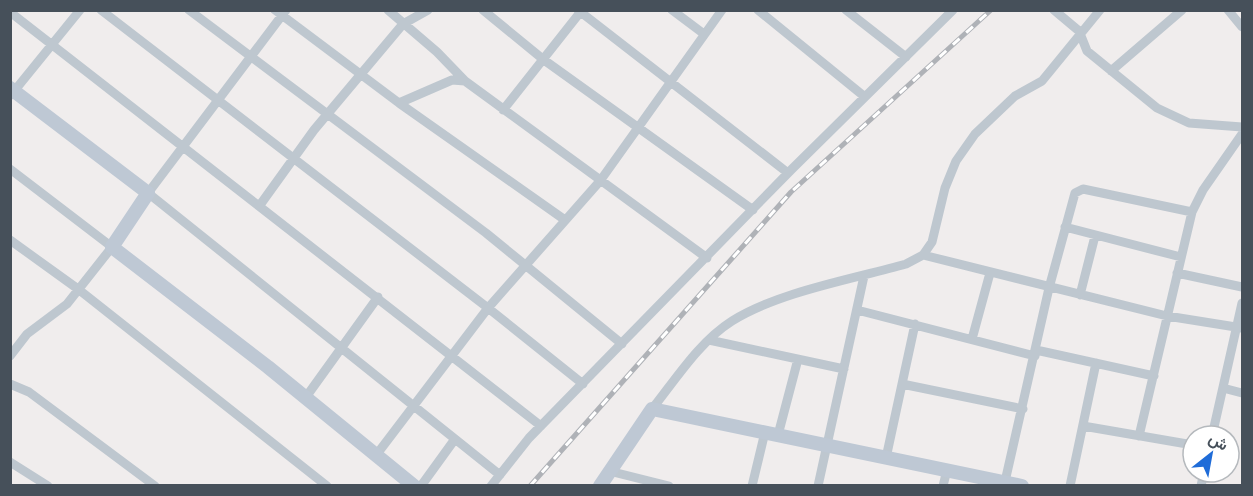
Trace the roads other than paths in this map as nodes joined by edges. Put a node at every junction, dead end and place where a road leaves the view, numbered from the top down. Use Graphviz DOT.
graph roads {
  1 [pos="80,10"];
  2 [pos="101,10"];
  3 [pos="189,10"];
  4 [pos="388,10"];
  5 [pos="428,10"];
  6 [pos="483,10"];
  7 [pos="672,10"];
  8 [pos="722,10"];
  9 [pos="758,10"];
  10 [pos="846,10"];
  11 [pos="937,10"];
  12 [pos="1054,10"];
  13 [pos="1100,10"];
  14 [pos="1182,10"];
  15 [pos="1228,10"];
  16 [pos="580,11"];
  17 [pos="10,12"];
  18 [pos="281,12"];
  19 [pos="950,14"];
  20 [pos="403,24"];
  21 [pos="1242,27"];
  22 [pos="704,34"];
  23 [pos="1080,34"];
  24 [pos="53,42"];
  25 [pos="906,57"];
  26 [pos="250,58"];
  27 [pos="544,60"];
  28 [pos="1111,71"];
  29 [pos="362,76"];
  30 [pos="465,81"];
  31 [pos="670,82"];
  32 [pos="12,92"];
  33 [pos="865,97"];
  34 [pos="217,102"];
  35 [pos="399,103"];
  36 [pos="503,110"];
  37 [pos="328,114"];
  38 [pos="638,127"];
  39 [pos="1242,127"];
  40 [pos="1242,134"];
  41 [pos="184,145"];
  42 [pos="294,159"];
  43 [pos="10,169"];
  44 [pos="788,173"];
  45 [pos="600,181"];
  46 [pos="148,193"];
  47 [pos="260,205"];
  48 [pos="753,210"];
  49 [pos="1192,212"];
  50 [pos="565,220"];
  51 [pos="1065,227"];
  52 [pos="1095,236"];
  53 [pos="10,240"];
  54 [pos="112,247"];
  55 [pos="923,255"];
  56 [pos="1181,257"];
  57 [pos="707,258"];
  58 [pos="524,264"];
  59 [pos="990,273"];
  60 [pos="1177,273"];
  61 [pos="864,276"];
  62 [pos="1242,287"];
  63 [pos="1049,288"];
  64 [pos="78,289"];
  65 [pos="1080,295"];
  66 [pos="378,297"];
  67 [pos="1242,303"];
  68 [pos="488,308"];
  69 [pos="857,310"];
  70 [pos="1167,316"];
  71 [pos="915,324"];
  72 [pos="1240,327"];
  73 [pos="972,339"];
  74 [pos="709,340"];
  75 [pos="622,344"];
  76 [pos="341,348"];
  77 [pos="1036,353"];
  78 [pos="451,354"];
  79 [pos="10,356"];
  80 [pos="798,359"];
  81 [pos="1096,363"];
  82 [pos="844,369"];
  83 [pos="1154,376"];
  84 [pos="10,384"];
  85 [pos="582,384"];
  86 [pos="902,384"];
  87 [pos="1223,388"];
  88 [pos="1242,393"];
  89 [pos="306,397"];
  90 [pos="413,406"];
  91 [pos="652,409"];
  92 [pos="1023,409"];
  93 [pos="1215,424"];
  94 [pos="541,426"];
  95 [pos="1083,426"];
  96 [pos="772,433"];
  97 [pos="1139,436"];
  98 [pos="455,439"];
  99 [pos="1181,443"];
  100 [pos="828,445"];
  101 [pos="377,454"];
  102 [pos="886,458"];
  103 [pos="10,462"];
  104 [pos="609,471"];
  105 [pos="947,471"];
  106 [pos="500,475"];
  107 [pos="1005,484"];
  108 [pos="48,486"];
  109 [pos="155,486"];
  110 [pos="327,486"];
  111 [pos="414,486"];
  112 [pos="421,486"];
  113 [pos="491,486"];
  114 [pos="600,486"];
  115 [pos="669,486"];
  116 [pos="752,486"];
  117 [pos="818,486"];
  118 [pos="943,486"];
  119 [pos="1022,486"];
  120 [pos="1070,486"];
  1 -- 24 [label="street"];
  2 -- 34 [label="street"];
  3 -- 26 [label="street"];
  4 -- 20 [label="street"];
  5 -- 20 [label="street"];
  6 -- 27 [label="street"];
  7 -- 22 [label="street"];
  8 -- 22 [label="street"];
  9 -- 33 [label="street"];
  10 -- 25 [label="street"];
  11 -- 19 [label="street"];
  12 -- 23 [label="street"];
  13 -- 23 [label="street"];
  14 -- 28 [label="street"];
  15 -- 21 [label="street"];
  16 -- 27 [label="street"];
  16 -- 31 [label="street"];
  17 -- 24 [label="street"];
  18 -- 26 [label="street"];
  18 -- 29 [label="street"];
  19 -- 25 [label="street"];
  20 -- 29 [label="street"];
  20 -- 30 [label="street"];
  22 -- 31 [label="street"];
  23 -- 28 [label="street"];
  23 -- 55 [label="street"];
  24 -- 32 [label="street"];
  24 -- 41 [label="street"];
  25 -- 33 [label="street"];
  26 -- 34 [label="street"];
  26 -- 37 [label="street"];
  27 -- 36 [label="street"];
  27 -- 38 [label="street"];
  28 -- 39 [label="street"];
  29 -- 35 [label="street"];
  29 -- 37 [label="street"];
  30 -- 35 [label="street"];
  30 -- 36 [label="street"];
  31 -- 38 [label="street"];
  31 -- 44 [label="street"];
  32 -- 46 [label="street"];
  33 -- 44 [label="street"];
  34 -- 41 [label="street"];
  34 -- 42 [label="street"];
  35 -- 50 [label="street"];
  36 -- 45 [label="street"];
  37 -- 42 [label="street"];
  37 -- 58 [label="street"];
  38 -- 45 [label="street"];
  38 -- 48 [label="street"];
  40 -- 49 [label="street"];
  41 -- 46 [label="street"];
  41 -- 47 [label="street"];
  42 -- 47 [label="street"];
  42 -- 68 [label="street"];
  43 -- 54 [label="street"];
  44 -- 48 [label="street"];
  45 -- 50 [label="street"];
  45 -- 57 [label="street"];
  46 -- 54 [label="street"];
  46 -- 76 [label="street"];
  47 -- 66 [label="street"];
  48 -- 57 [label="street"];
  49 -- 51 [label="street"];
  49 -- 56 [label="street"];
  50 -- 58 [label="street"];
  51 -- 52 [label="street"];
  51 -- 63 [label="street"];
  52 -- 56 [label="street"];
  52 -- 65 [label="street"];
  53 -- 64 [label="street"];
  54 -- 64 [label="street"];
  54 -- 89 [label="street"];
  55 -- 59 [label="street"];
  55 -- 61 [label="street"];
  56 -- 60 [label="street"];
  57 -- 75 [label="street"];
  58 -- 68 [label="street"];
  58 -- 75 [label="street"];
  59 -- 63 [label="street"];
  59 -- 73 [label="street"];
  60 -- 62 [label="street"];
  60 -- 70 [label="street"];
  61 -- 69 [label="street"];
  61 -- 74 [label="street"];
  63 -- 65 [label="street"];
  63 -- 77 [label="street"];
  64 -- 79 [label="street"];
  64 -- 110 [label="street"];
  65 -- 70 [label="street"];
  66 -- 76 [label="street"];
  66 -- 78 [label="street"];
  67 -- 72 [label="street"];
  68 -- 78 [label="street"];
  68 -- 85 [label="street"];
  69 -- 71 [label="street"];
  69 -- 82 [label="street"];
  70 -- 72 [label="street"];
  70 -- 83 [label="street"];
  71 -- 73 [label="street"];
  71 -- 86 [label="street"];
  72 -- 87 [label="street"];
  73 -- 77 [label="street"];
  74 -- 80 [label="street"];
  74 -- 91 [label="street"];
  75 -- 85 [label="street"];
  76 -- 89 [label="street"];
  76 -- 90 [label="street"];
  77 -- 81 [label="street"];
  77 -- 92 [label="street"];
  78 -- 90 [label="street"];
  78 -- 94 [label="street"];
  80 -- 82 [label="street"];
  80 -- 96 [label="street"];
  81 -- 83 [label="street"];
  81 -- 95 [label="street"];
  82 -- 100 [label="street"];
  83 -- 97 [label="street"];
  84 -- 109 [label="street"];
  85 -- 94 [label="street"];
  86 -- 92 [label="street"];
  86 -- 102 [label="street"];
  87 -- 88 [label="street"];
  87 -- 93 [label="street"];
  89 -- 101 [label="street"];
  90 -- 98 [label="street"];
  90 -- 101 [label="street"];
  91 -- 96 [label="street"];
  91 -- 104 [label="street"];
  92 -- 107 [label="street"];
  94 -- 106 [label="street"];
  95 -- 97 [label="street"];
  95 -- 120 [label="street"];
  96 -- 100 [label="street"];
  96 -- 116 [label="street"];
  97 -- 99 [label="street"];
  98 -- 106 [label="street"];
  98 -- 112 [label="street"];
  100 -- 102 [label="street"];
  100 -- 117 [label="street"];
  101 -- 111 [label="street"];
  102 -- 105 [label="street"];
  103 -- 108 [label="street"];
  104 -- 114 [label="street"];
  104 -- 115 [label="street"];
  105 -- 107 [label="street"];
  105 -- 118 [label="street"];
  106 -- 113 [label="street"];
  107 -- 119 [label="street"];
}
